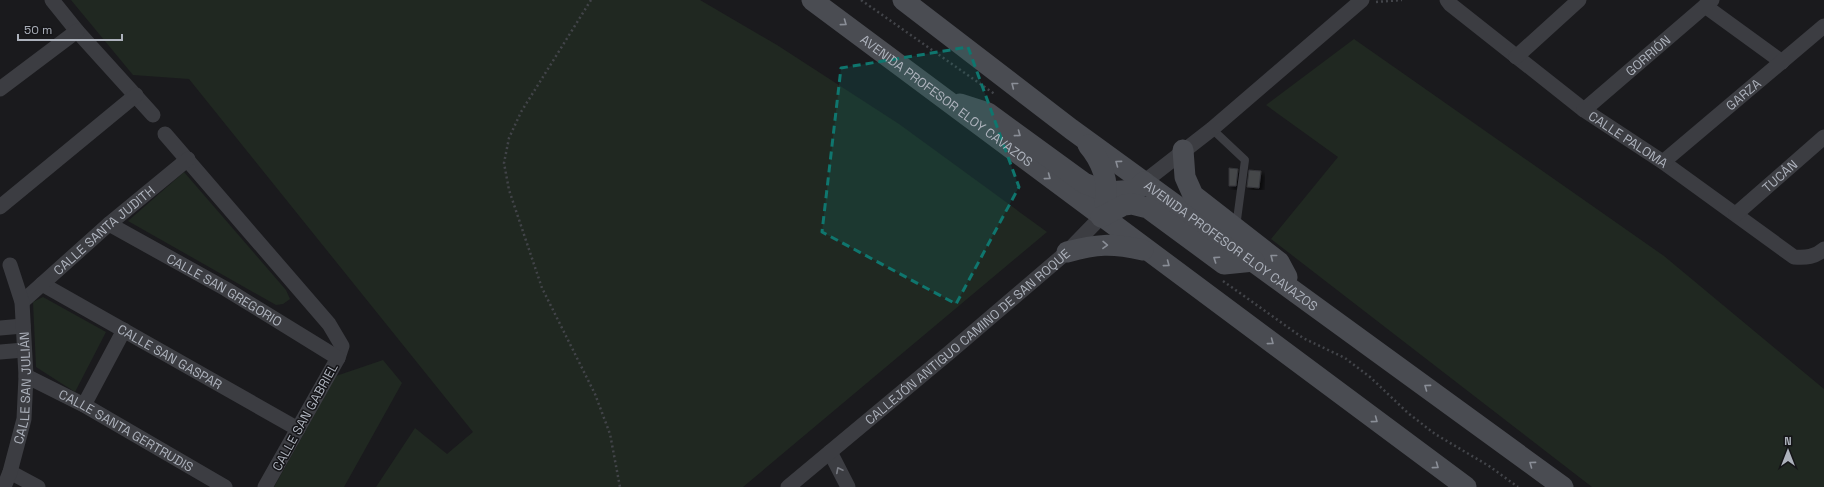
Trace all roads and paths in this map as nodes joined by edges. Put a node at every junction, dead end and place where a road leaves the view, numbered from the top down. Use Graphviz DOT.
graph roads {
  1 [pos="52,0"];
  2 [pos="592,0"];
  3 [pos="812,0"];
  4 [pos="861,0"];
  5 [pos="903,0"];
  6 [pos="1402,0"];
  7 [pos="1448,0"];
  8 [pos="1579,0"];
  9 [pos="1360,2"];
  10 [pos="1708,3"];
  11 [pos="1824,26"];
  12 [pos="77,31"];
  13 [pos="1516,57"];
  14 [pos="1782,62"];
  15 [pos="0,89"];
  16 [pos="136,95"];
  17 [pos="1002,99"];
  18 [pos="946,100"];
  19 [pos="1584,110"];
  20 [pos="153,115"];
  21 [pos="1212,129"];
  22 [pos="165,134"];
  23 [pos="1824,137"];
  24 [pos="1084,141"];
  25 [pos="1184,150"];
  26 [pos="188,159"];
  27 [pos="1663,162"];
  28 [pos="1068,171"];
  29 [pos="1144,182"];
  30 [pos="1107,192"];
  31 [pos="0,207"];
  32 [pos="1736,214"];
  33 [pos="1101,217"];
  34 [pos="109,224"];
  35 [pos="1236,228"];
  36 [pos="1821,251"];
  37 [pos="1067,252"];
  38 [pos="1150,252"];
  39 [pos="1254,261"];
  40 [pos="10,264"];
  41 [pos="1221,280"];
  42 [pos="42,284"];
  43 [pos="1293,290"];
  44 [pos="22,302"];
  45 [pos="22,326"];
  46 [pos="0,328"];
  47 [pos="124,330"];
  48 [pos="24,350"];
  49 [pos="0,352"];
  50 [pos="340,352"];
  51 [pos="26,376"];
  52 [pos="84,406"];
  53 [pos="298,429"];
  54 [pos="830,452"];
  55 [pos="10,472"];
  56 [pos="794,485"];
  57 [pos="4,487"];
  58 [pos="38,487"];
  59 [pos="225,487"];
  60 [pos="265,487"];
  61 [pos="620,487"];
  62 [pos="848,487"];
  63 [pos="1466,487"];
  64 [pos="1518,487"];
  65 [pos="1564,487"];
  1 -- 12 [label="street"];
  2 -- 61 [label="path"];
  3 -- 18 [label="main road, AVENIDA PROFESOR ELOY CAVAZOS, one-way"];
  4 -- 17 [label="path"];
  24 -- 5 [label="main road, AVENIDA PROFESOR ELOY CAVAZOS, one-way"];
  6 -- 9 [label="path"];
  7 -- 13 [label="street, CALLE PALOMA"];
  8 -- 13 [label="street"];
  9 -- 21 [label="street"];
  10 -- 14 [label="street"];
  10 -- 19 [label="street, GORRIÓN"];
  11 -- 14 [label="street, GARZA"];
  12 -- 15 [label="street"];
  12 -- 16 [label="street"];
  13 -- 19 [label="street, CALLE PALOMA"];
  14 -- 27 [label="street, GARZA"];
  16 -- 20 [label="street"];
  16 -- 31 [label="street"];
  18 -- 28 [label="main road, one-way"];
  18 -- 33 [label="main road, AVENIDA PROFESOR ELOY CAVAZOS, one-way"];
  19 -- 27 [label="street, CALLE PALOMA"];
  21 -- 25 [label="street"];
  21 -- 35 [label="lane"];
  22 -- 26 [label="street"];
  23 -- 32 [label="street, TUCÁN"];
  24 -- 28 [label="main road"];
  29 -- 24 [label="main road, AVENIDA PROFESOR ELOY CAVAZOS, one-way"];
  24 -- 30 [label="main road"];
  25 -- 29 [label="street"];
  25 -- 35 [label="main road"];
  26 -- 34 [label="street, CALLE SANTA JUDITH"];
  26 -- 50 [label="street"];
  27 -- 32 [label="street, CALLE PALOMA"];
  28 -- 30 [label="main road"];
  29 -- 30 [label="main road"];
  29 -- 39 [label="main road, AVENIDA PROFESOR ELOY CAVAZOS"];
  30 -- 33 [label="main road"];
  32 -- 36 [label="street, CALLE PALOMA"];
  33 -- 37 [label="street, CALLEJÓN ANTIGUO CAMINO DE SAN ROQUE"];
  33 -- 38 [label="main road, AVENIDA PROFESOR ELOY CAVAZOS"];
  39 -- 33 [label="main road, one-way"];
  34 -- 42 [label="street, CALLE SANTA JUDITH"];
  34 -- 50 [label="street, CALLE SAN GREGORIO"];
  43 -- 35 [label="main road, one-way"];
  37 -- 38 [label="main road, one-way"];
  37 -- 54 [label="street, CALLEJÓN ANTIGUO CAMINO DE SAN ROQUE"];
  38 -- 63 [label="main road, AVENIDA PROFESOR ELOY CAVAZOS, one-way"];
  39 -- 43 [label="main road, AVENIDA PROFESOR ELOY CAVAZOS"];
  40 -- 44 [label="street, CALLE SAN JULIÁN"];
  41 -- 64 [label="path"];
  42 -- 44 [label="street, CALLE SANTA JUDITH"];
  42 -- 47 [label="street, CALLE SAN GASPAR"];
  65 -- 43 [label="main road, AVENIDA PROFESOR ELOY CAVAZOS, one-way"];
  44 -- 45 [label="street, CALLE SAN JULIÁN"];
  45 -- 46 [label="street"];
  45 -- 48 [label="street, CALLE SAN JULIÁN"];
  47 -- 52 [label="street"];
  47 -- 53 [label="street, CALLE SAN GASPAR"];
  48 -- 49 [label="street"];
  48 -- 51 [label="street, CALLE SAN JULIÁN"];
  50 -- 53 [label="street, CALLE SAN GABRIEL"];
  51 -- 52 [label="street, CALLE SANTA GERTRUDIS"];
  51 -- 55 [label="street, CALLE SAN JULIÁN"];
  52 -- 59 [label="street, CALLE SANTA GERTRUDIS"];
  53 -- 60 [label="street, CALLE SAN GABRIEL"];
  54 -- 56 [label="street, CALLEJÓN ANTIGUO CAMINO DE SAN ROQUE"];
  62 -- 54 [label="street, one-way"];
  55 -- 57 [label="street, CALLE SAN JULIÁN"];
  55 -- 58 [label="street"];
}
